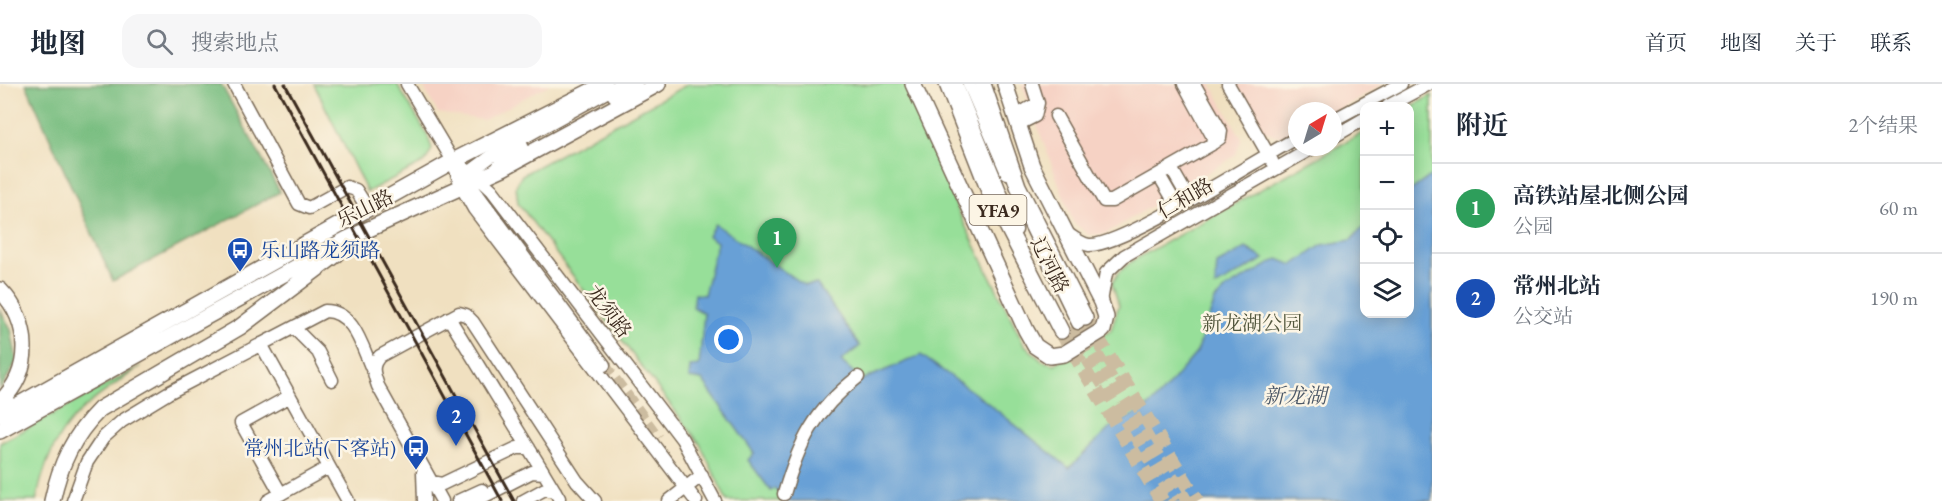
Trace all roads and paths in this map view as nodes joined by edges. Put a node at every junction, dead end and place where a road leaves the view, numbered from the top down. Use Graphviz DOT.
graph roads {
  1 [pos="234,84"];
  2 [pos="407,84"];
  3 [pos="605,84"];
  4 [pos="621,84"];
  5 [pos="636,84"];
  6 [pos="658,84"];
  7 [pos="913,84"];
  8 [pos="947,84"];
  9 [pos="956,84"];
  10 [pos="969,84"];
  11 [pos="983,84"];
  12 [pos="1005,84"];
  13 [pos="1032,84"];
  14 [pos="1184,84"];
  15 [pos="1194,84"];
  16 [pos="1228,84"];
  17 [pos="1401,84"];
  18 [pos="1429,84"];
  19 [pos="1395,102"];
  20 [pos="1342,115"];
  21 [pos="1056,116"];
  22 [pos="1017,120"];
  23 [pos="1360,122"];
  24 [pos="1342,131"];
  25 [pos="1288,143"];
  26 [pos="1212,144"];
  27 [pos="1269,155"];
  28 [pos="1298,156"];
  29 [pos="453,161"];
  30 [pos="1171,168"];
  31 [pos="1276,168"];
  32 [pos="494,172"];
  33 [pos="1159,175"];
  34 [pos="470,180"];
  35 [pos="1189,199"];
  36 [pos="501,203"];
  37 [pos="1177,206"];
  38 [pos="368,209"];
  39 [pos="393,217"];
  40 [pos="1064,232"];
  41 [pos="0,290"];
  42 [pos="1101,302"];
  43 [pos="449,318"];
  44 [pos="296,326"];
  45 [pos="1073,326"];
  46 [pos="261,344"];
  47 [pos="604,365"];
  48 [pos="372,369"];
  49 [pos="858,376"];
  50 [pos="332,380"];
  51 [pos="290,396"];
  52 [pos="0,402"];
  53 [pos="0,415"];
  54 [pos="0,431"];
  55 [pos="529,448"];
  56 [pos="329,467"];
  57 [pos="423,468"];
  58 [pos="542,470"];
  59 [pos="702,475"];
  60 [pos="431,482"];
  61 [pos="686,488"];
  62 [pos="281,494"];
  63 [pos="784,494"];
  64 [pos="561,496"];
  65 [pos="52,501"];
  66 [pos="73,501"];
  67 [pos="268,501"];
  68 [pos="348,501"];
  69 [pos="424,501"];
  70 [pos="442,501"];
  71 [pos="458,501"];
  72 [pos="475,501"];
  73 [pos="523,501"];
  74 [pos="539,501"];
  75 [pos="595,501"];
  76 [pos="669,501"];
  77 [pos="696,501"];
  78 [pos="715,501"];
  1 -- 38 [label="street"];
  2 -- 29 [label="street, 龙须路"];
  3 -- 29 [label="main road, 乐山路"];
  4 -- 34 [label="street"];
  5 -- 32 [label="street"];
  6 -- 32 [label="main road, 乐山路"];
  7 -- 42 [label="main road"];
  8 -- 45 [label="main road, 辽河路 / YFA9"];
  9 -- 45 [label="street"];
  10 -- 45 [label="street"];
  11 -- 45 [label="main road, 辽河路 / YFA9"];
  12 -- 22 [label="main road"];
  13 -- 22 [label="street"];
  14 -- 26 [label="street"];
  15 -- 26 [label="street"];
  16 -- 27 [label="street"];
  17 -- 20 [label="street"];
  18 -- 19 [label="street"];
  21 -- 33 [label="street"];
  22 -- 40 [label="main road"];
  23 -- 24 [label="street"];
  25 -- 27 [label="street, 仁和路"];
  26 -- 30 [label="street"];
  27 -- 31 [label="street"];
  27 -- 35 [label="street, 仁和路"];
  28 -- 31 [label="street, 仁和路"];
  29 -- 34 [label="street, 龙须路"];
  29 -- 38 [label="main road, 乐山路"];
  30 -- 33 [label="street"];
  30 -- 35 [label="street"];
  31 -- 42 [label="street, 仁和路"];
  32 -- 34 [label="main road, 乐山路"];
  32 -- 36 [label="street"];
  33 -- 37 [label="street"];
  34 -- 36 [label="street, 龙须路"];
  34 -- 39 [label="main road, 乐山路"];
  34 -- 47 [label="street"];
  34 -- 61 [label="street, 龙须路"];
  35 -- 37 [label="street, 仁和路"];
  36 -- 59 [label="street, 龙须路"];
  37 -- 40 [label="street, 仁和路"];
  38 -- 53 [label="main road, 乐山路"];
  39 -- 54 [label="main road, 乐山路"];
  39 -- 65 [label="main road"];
  40 -- 42 [label="main road"];
  41 -- 52 [label="main road"];
  43 -- 48 [label="street"];
  43 -- 55 [label="street"];
  43 -- 75 [label="street"];
  44 -- 46 [label="street"];
  44 -- 48 [label="street"];
  44 -- 50 [label="street"];
  46 -- 51 [label="street"];
  46 -- 66 [label="street"];
  48 -- 57 [label="street"];
  49 -- 63 [label="street"];
  51 -- 56 [label="street"];
  51 -- 62 [label="street"];
  55 -- 58 [label="street"];
  55 -- 60 [label="street"];
  56 -- 62 [label="street"];
  56 -- 68 [label="street"];
  57 -- 60 [label="street"];
  57 -- 69 [label="street"];
  58 -- 64 [label="street"];
  58 -- 71 [label="street"];
  58 -- 72 [label="street"];
  59 -- 61 [label="street"];
  59 -- 78 [label="street, 龙须路"];
  60 -- 70 [label="street"];
  61 -- 76 [label="street"];
  61 -- 77 [label="street, 龙须路"];
  62 -- 67 [label="street"];
  64 -- 73 [label="street"];
  64 -- 74 [label="street"];
}
